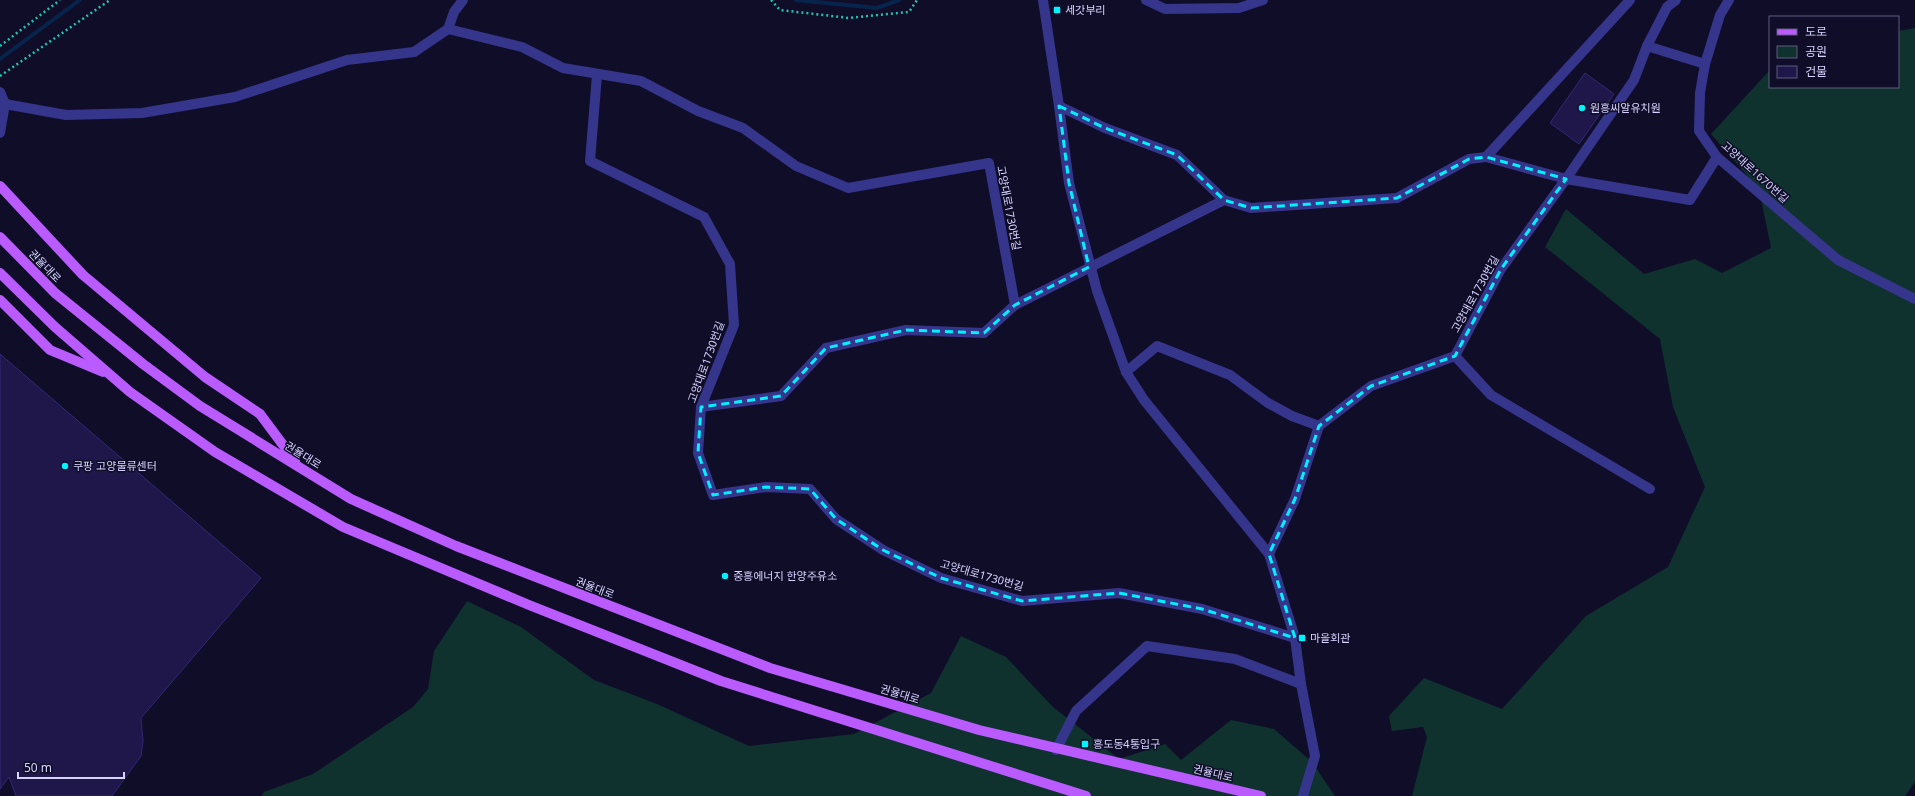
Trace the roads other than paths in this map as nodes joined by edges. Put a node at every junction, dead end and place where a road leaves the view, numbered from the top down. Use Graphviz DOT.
graph roads {
  1 [pos="463,0"];
  2 [pos="1043,0"];
  3 [pos="1146,0"];
  4 [pos="1264,0"];
  5 [pos="1630,0"];
  6 [pos="1676,0"];
  7 [pos="1728,0"];
  8 [pos="448,29"];
  9 [pos="1647,46"];
  10 [pos="1705,64"];
  11 [pos="597,75"];
  12 [pos="0,92"];
  13 [pos="5,104"];
  14 [pos="1059,106"];
  15 [pos="0,133"];
  16 [pos="1486,156"];
  17 [pos="1717,157"];
  18 [pos="1566,179"];
  19 [pos="0,186"];
  20 [pos="1224,200"];
  21 [pos="0,237"];
  22 [pos="1089,267"];
  23 [pos="0,273"];
  24 [pos="1915,299"];
  25 [pos="0,300"];
  26 [pos="1015,305"];
  27 [pos="1455,356"];
  28 [pos="1126,372"];
  29 [pos="113,377"];
  30 [pos="701,407"];
  31 [pos="1319,426"];
  32 [pos="298,466"];
  33 [pos="1650,489"];
  34 [pos="1269,554"];
  35 [pos="1295,638"];
  36 [pos="1301,684"];
  37 [pos="1056,750"];
  38 [pos="1086,796"];
  39 [pos="1261,796"];
  40 [pos="1303,796"];
  1 -- 8 [label="street"];
  2 -- 14 [label="street"];
  3 -- 4 [label="street"];
  5 -- 16 [label="street"];
  6 -- 9 [label="street, 고양대로1730번길"];
  7 -- 10 [label="street, 고양대로1670번길"];
  8 -- 11 [label="street, 고양대로1730번길"];
  8 -- 13 [label="street"];
  9 -- 10 [label="street"];
  9 -- 18 [label="street, 고양대로1730번길"];
  10 -- 17 [label="street, 고양대로1670번길"];
  11 -- 26 [label="street, 고양대로1730번길"];
  11 -- 30 [label="street, 고양대로1730번길"];
  12 -- 13 [label="street"];
  13 -- 15 [label="street"];
  14 -- 20 [label="street"];
  14 -- 22 [label="street"];
  16 -- 18 [label="street"];
  16 -- 20 [label="street"];
  17 -- 18 [label="street"];
  17 -- 24 [label="street, 고양대로1670번길"];
  18 -- 27 [label="street, 고양대로1730번길"];
  19 -- 32 [label="main road"];
  20 -- 22 [label="street"];
  21 -- 32 [label="main road, 권율대로"];
  22 -- 26 [label="street"];
  22 -- 28 [label="street"];
  23 -- 29 [label="main road"];
  25 -- 29 [label="main road"];
  26 -- 30 [label="street"];
  27 -- 31 [label="street"];
  27 -- 33 [label="street"];
  28 -- 31 [label="street"];
  28 -- 34 [label="street"];
  29 -- 38 [label="main road"];
  30 -- 35 [label="street, 고양대로1730번길"];
  31 -- 34 [label="street"];
  32 -- 37 [label="main road, 권율대로"];
  34 -- 35 [label="street"];
  35 -- 36 [label="street"];
  36 -- 37 [label="street"];
  36 -- 40 [label="street"];
  37 -- 39 [label="main road, 권율대로"];
}
